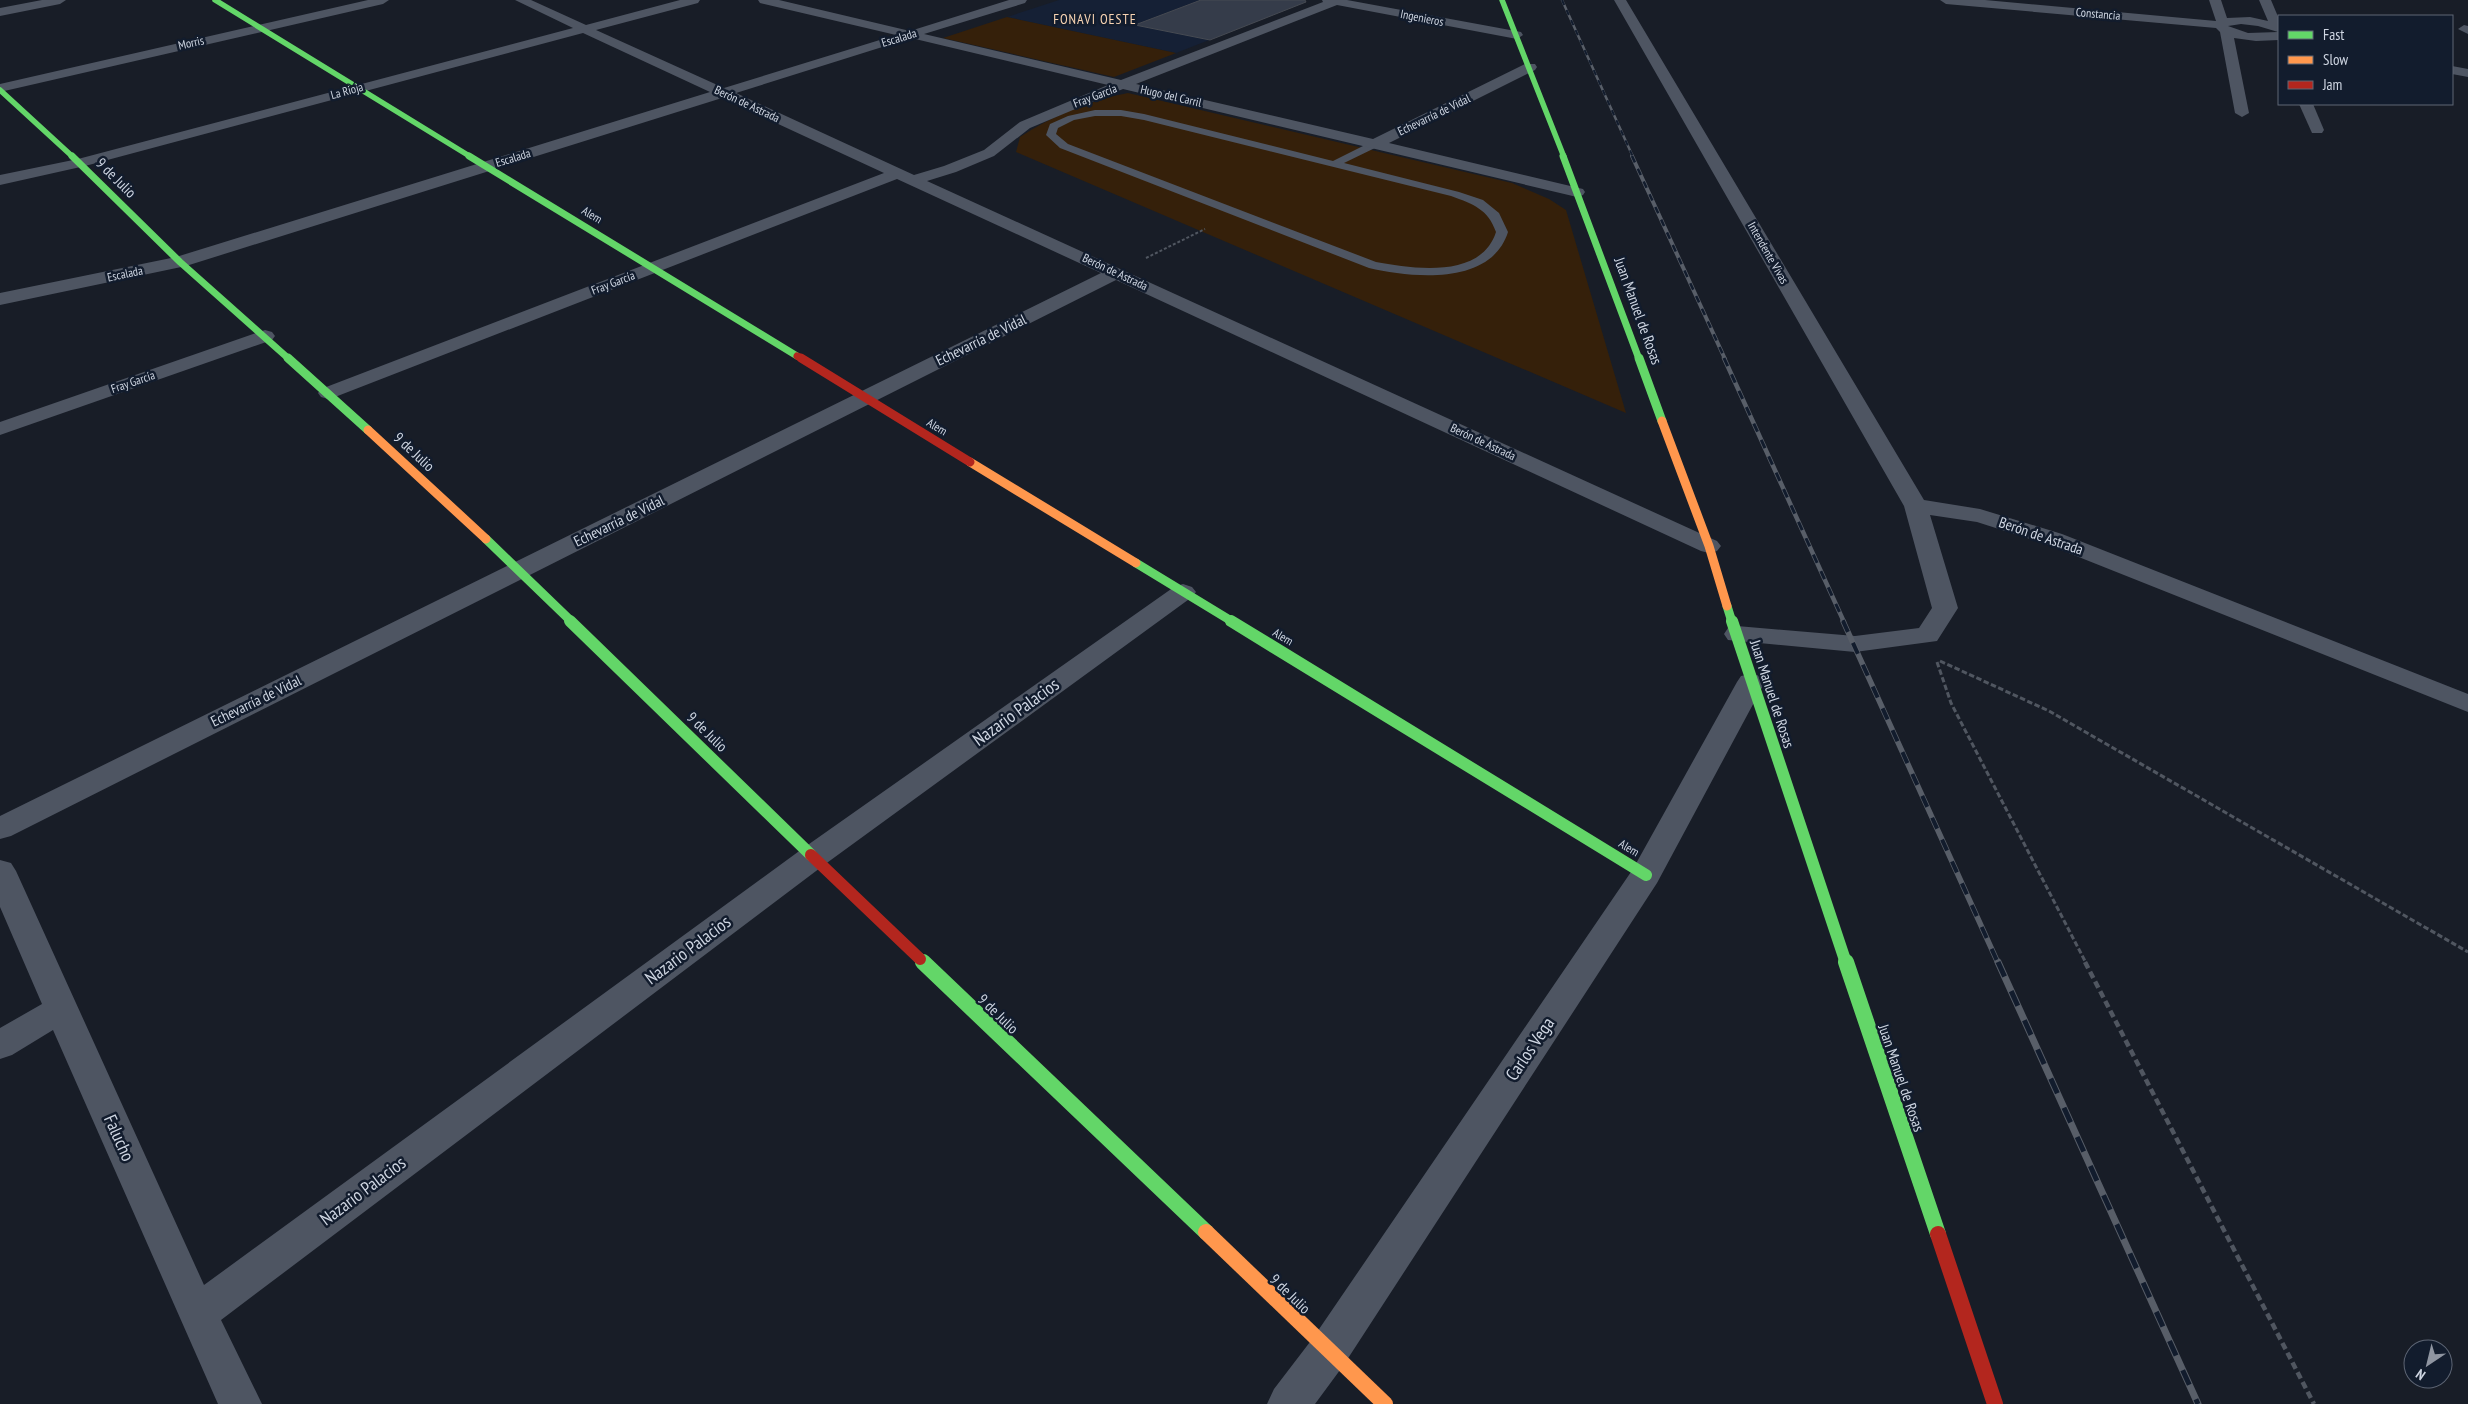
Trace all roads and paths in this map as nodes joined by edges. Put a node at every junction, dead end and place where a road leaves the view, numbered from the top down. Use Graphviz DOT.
graph roads {
  1 [pos="60,0"];
  2 [pos="215,0"];
  3 [pos="382,0"];
  4 [pos="521,0"];
  5 [pos="694,0"];
  6 [pos="764,0"];
  7 [pos="1021,0"];
  8 [pos="1334,0"];
  9 [pos="1502,0"];
  10 [pos="1620,0"];
  11 [pos="1946,0"];
  12 [pos="2215,0"];
  13 [pos="2265,0"];
  14 [pos="2056,5"];
  15 [pos="0,12"];
  16 [pos="2223,26"];
  17 [pos="260,27"];
  18 [pos="584,29"];
  19 [pos="2278,31"];
  20 [pos="2278,33"];
  21 [pos="910,34"];
  22 [pos="1516,35"];
  23 [pos="1530,67"];
  24 [pos="2453,70"];
  25 [pos="2468,73"];
  26 [pos="1124,85"];
  27 [pos="358,88"];
  28 [pos="0,89"];
  29 [pos="723,93"];
  30 [pos="2306,105"];
  31 [pos="2242,113"];
  32 [pos="2316,130"];
  33 [pos="1375,144"];
  34 [pos="1337,163"];
  35 [pos="80,164"];
  36 [pos="487,166"];
  37 [pos="905,177"];
  38 [pos="0,180"];
  39 [pos="1577,192"];
  40 [pos="1238,212"];
  41 [pos="180,262"];
  42 [pos="652,267"];
  43 [pos="1116,273"];
  44 [pos="0,300"];
  45 [pos="266,336"];
  46 [pos="328,393"];
  47 [pos="864,398"];
  48 [pos="0,429"];
  49 [pos="1916,506"];
  50 [pos="1709,546"];
  51 [pos="520,570"];
  52 [pos="1183,592"];
  53 [pos="1737,634"];
  54 [pos="1751,682"];
  55 [pos="2468,704"];
  56 [pos="0,829"];
  57 [pos="814,857"];
  58 [pos="0,871"];
  59 [pos="1646,875"];
  60 [pos="2468,952"];
  61 [pos="61,1009"];
  62 [pos="0,1045"];
  63 [pos="197,1314"];
  64 [pos="1328,1352"];
  65 [pos="240,1404"];
  66 [pos="1289,1404"];
  67 [pos="1385,1404"];
  68 [pos="1995,1404"];
  69 [pos="2314,1404"];
  1 -- 15 [label="street"];
  2 -- 17 [label="street, Alem"];
  3 -- 17 [label="street, Morris"];
  4 -- 18 [label="street, Berón de Astrada"];
  5 -- 18 [label="street, La Rioja"];
  6 -- 21 [label="street, Hugo del Carril"];
  7 -- 21 [label="street, Escalada"];
  8 -- 22 [label="street, Ingenieros"];
  8 -- 26 [label="street, Fray García"];
  9 -- 22 [label="street, Juan Manuel de Rosas"];
  10 -- 49 [label="street, Intendente Vivas"];
  11 -- 14 [label="street, Constancia"];
  12 -- 16 [label="street"];
  13 -- 19 [label="street"];
  14 -- 16 [label="street, Constancia"];
  16 -- 20 [label="street, Constancia"];
  16 -- 31 [label="street"];
  17 -- 27 [label="street, Alem"];
  17 -- 28 [label="street, Morris"];
  18 -- 27 [label="street, La Rioja"];
  18 -- 29 [label="street, Berón de Astrada"];
  21 -- 26 [label="street, Hugo del Carril"];
  21 -- 29 [label="street, Escalada"];
  22 -- 23 [label="street, Juan Manuel de Rosas"];
  23 -- 33 [label="street, Echevarría de Vidal"];
  23 -- 39 [label="street, Juan Manuel de Rosas"];
  24 -- 25 [label="street"];
  26 -- 33 [label="street, Hugo del Carril"];
  26 -- 37 [label="street, Fray García"];
  27 -- 35 [label="street, La Rioja"];
  27 -- 36 [label="street, Alem"];
  28 -- 35 [label="street, 9 de Julio"];
  29 -- 36 [label="street, Escalada"];
  29 -- 37 [label="street, Berón de Astrada"];
  30 -- 32 [label="street"];
  33 -- 34 [label="lane, Echevarría de Vidal"];
  33 -- 39 [label="street, Hugo del Carril"];
  34 -- 40 [label="lane"];
  34 -- 40 [label="lane"];
  35 -- 38 [label="street, La Rioja"];
  35 -- 41 [label="street, 9 de Julio"];
  36 -- 41 [label="street, Escalada"];
  36 -- 42 [label="street, Alem"];
  37 -- 42 [label="street, Fray García"];
  37 -- 43 [label="street, Berón de Astrada"];
  39 -- 50 [label="street, Juan Manuel de Rosas"];
  40 -- 43 [label="path"];
  41 -- 44 [label="street, Escalada"];
  41 -- 45 [label="street, 9 de Julio"];
  42 -- 46 [label="street, Fray García"];
  42 -- 47 [label="street, Alem"];
  43 -- 47 [label="street, Echevarría de Vidal"];
  43 -- 50 [label="street, Berón de Astrada"];
  45 -- 46 [label="street, 9 de Julio"];
  45 -- 48 [label="street, Fray García"];
  46 -- 51 [label="street, 9 de Julio"];
  47 -- 51 [label="street, Echevarría de Vidal"];
  47 -- 52 [label="street, Alem"];
  49 -- 53 [label="street"];
  49 -- 55 [label="street, Berón de Astrada"];
  50 -- 53 [label="street, Juan Manuel de Rosas"];
  51 -- 56 [label="street, Echevarría de Vidal"];
  51 -- 57 [label="street, 9 de Julio"];
  52 -- 57 [label="street, Nazario Palacios"];
  52 -- 59 [label="street, Alem"];
  53 -- 54 [label="street, Juan Manuel de Rosas"];
  54 -- 59 [label="street, Carlos Vega"];
  54 -- 68 [label="street, Juan Manuel de Rosas"];
  57 -- 63 [label="street, Nazario Palacios"];
  57 -- 64 [label="street, 9 de Julio"];
  58 -- 61 [label="street, Falucho"];
  59 -- 64 [label="street, Carlos Vega"];
  60 -- 69 [label="path"];
  61 -- 62 [label="street"];
  61 -- 63 [label="street, Falucho"];
  63 -- 65 [label="street, Falucho"];
  64 -- 66 [label="street, Carlos Vega"];
  64 -- 67 [label="street, 9 de Julio"];
}
